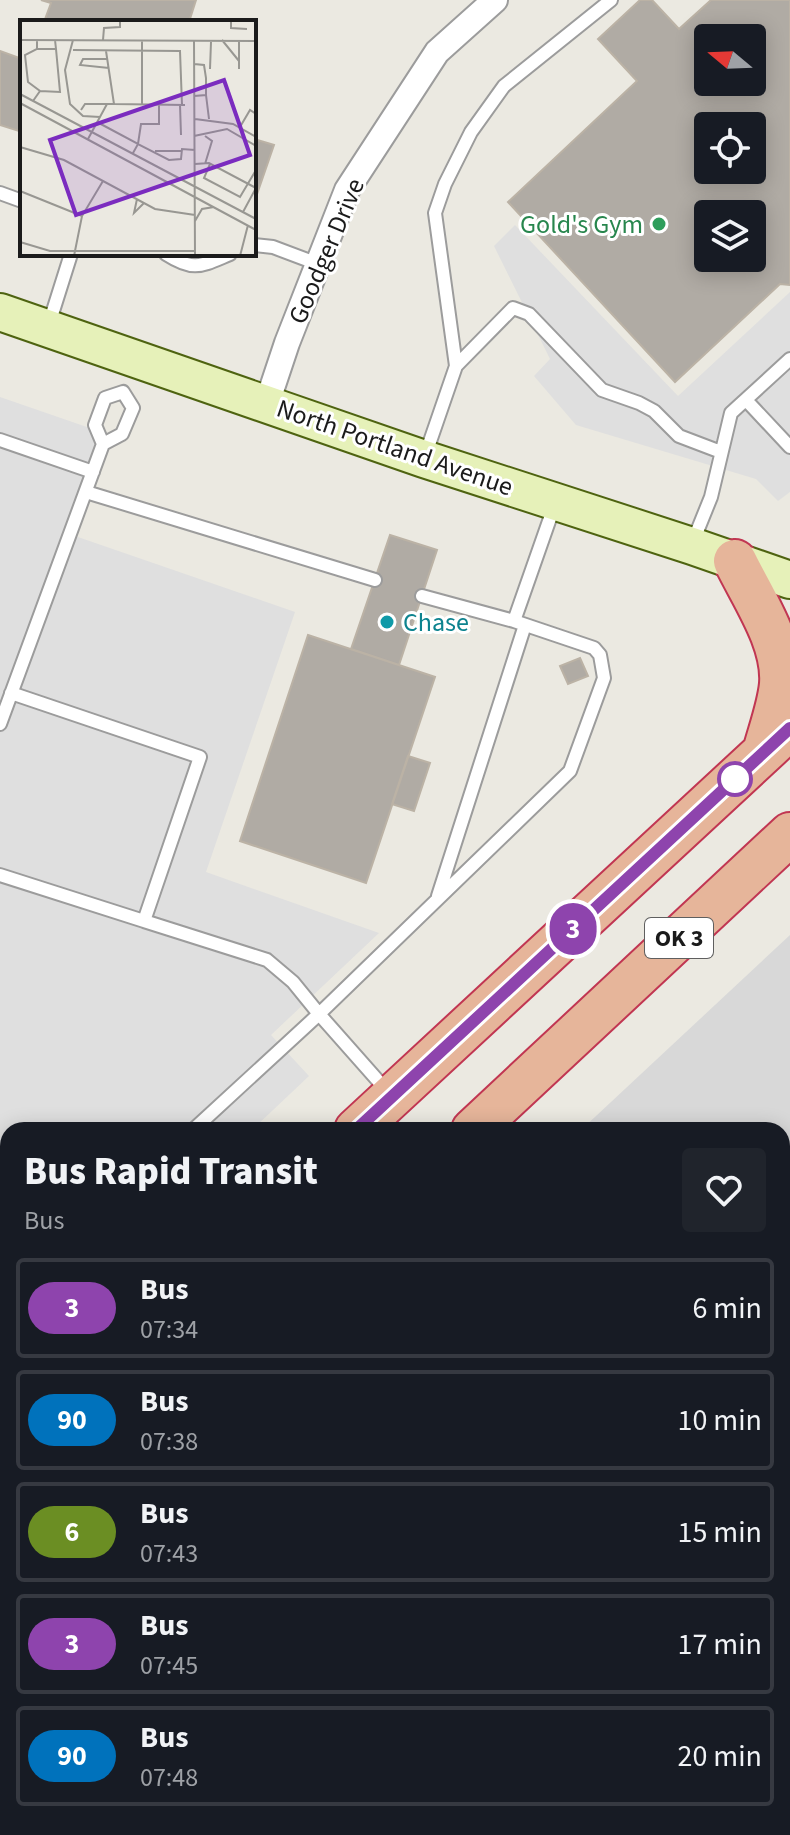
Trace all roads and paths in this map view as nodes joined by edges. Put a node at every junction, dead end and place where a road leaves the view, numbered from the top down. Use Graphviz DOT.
graph roads {
  1 [pos="611,0"];
  2 [pos="490,2"];
  3 [pos="0,193"];
  4 [pos="20,200"];
  5 [pos="256,245"];
  6 [pos="70,256"];
  7 [pos="169,256"];
  8 [pos="225,256"];
  9 [pos="318,264"];
  10 [pos="0,312"];
  11 [pos="48,328"];
  12 [pos="790,359"];
  13 [pos="456,366"];
  14 [pos="129,375"];
  15 [pos="746,400"];
  16 [pos="267,403"];
  17 [pos="0,440"];
  18 [pos="103,444"];
  19 [pos="790,447"];
  20 [pos="721,452"];
  21 [pos="424,459"];
  22 [pos="93,472"];
  23 [pos="86,492"];
  24 [pos="556,501"];
  25 [pos="692,546"];
  26 [pos="735,561"];
  27 [pos="375,580"];
  28 [pos="790,580"];
  29 [pos="422,596"];
  30 [pos="519,623"];
  31 [pos="11,693"];
  32 [pos="0,724"];
  33 [pos="777,740"];
  34 [pos="790,834"];
  35 [pos="0,875"];
  36 [pos="437,899"];
  37 [pos="144,921"];
  38 [pos="319,1014"];
  39 [pos="392,1097"];
  40 [pos="202,1122"];
  41 [pos="365,1122"];
  42 [pos="482,1122"];
  1 -- 13 [label="lane"];
  2 -- 9 [label="street, Goodger Drive"];
  3 -- 4 [label="lane"];
  5 -- 9 [label="lane"];
  6 -- 11 [label="lane"];
  7 -- 8 [label="lane"];
  9 -- 16 [label="street, Goodger Drive"];
  10 -- 11 [label="main road, North Portland Avenue"];
  11 -- 14 [label="main road, North Portland Avenue"];
  12 -- 15 [label="lane"];
  13 -- 20 [label="lane"];
  13 -- 21 [label="lane"];
  14 -- 16 [label="main road, North Portland Avenue"];
  14 -- 18 [label="lane"];
  14 -- 18 [label="lane"];
  15 -- 19 [label="lane"];
  15 -- 20 [label="lane"];
  16 -- 21 [label="main road, North Portland Avenue"];
  17 -- 22 [label="lane"];
  18 -- 22 [label="lane"];
  20 -- 25 [label="lane"];
  21 -- 24 [label="main road, North Portland Avenue"];
  22 -- 23 [label="lane"];
  23 -- 27 [label="lane"];
  23 -- 31 [label="lane"];
  24 -- 25 [label="main road, North Portland Avenue"];
  24 -- 30 [label="lane"];
  25 -- 26 [label="main road, North Portland Avenue"];
  26 -- 28 [label="main road, North Portland Avenue"];
  26 -- 33 [label="highway"];
  29 -- 30 [label="lane"];
  30 -- 36 [label="lane"];
  30 -- 36 [label="lane"];
  31 -- 32 [label="lane"];
  31 -- 37 [label="lane"];
  33 -- 39 [label="highway"];
  34 -- 42 [label="highway, OK 3"];
  35 -- 37 [label="lane"];
  36 -- 38 [label="lane"];
  37 -- 38 [label="lane"];
  38 -- 39 [label="lane"];
  38 -- 40 [label="lane"];
  39 -- 41 [label="highway"];
}
